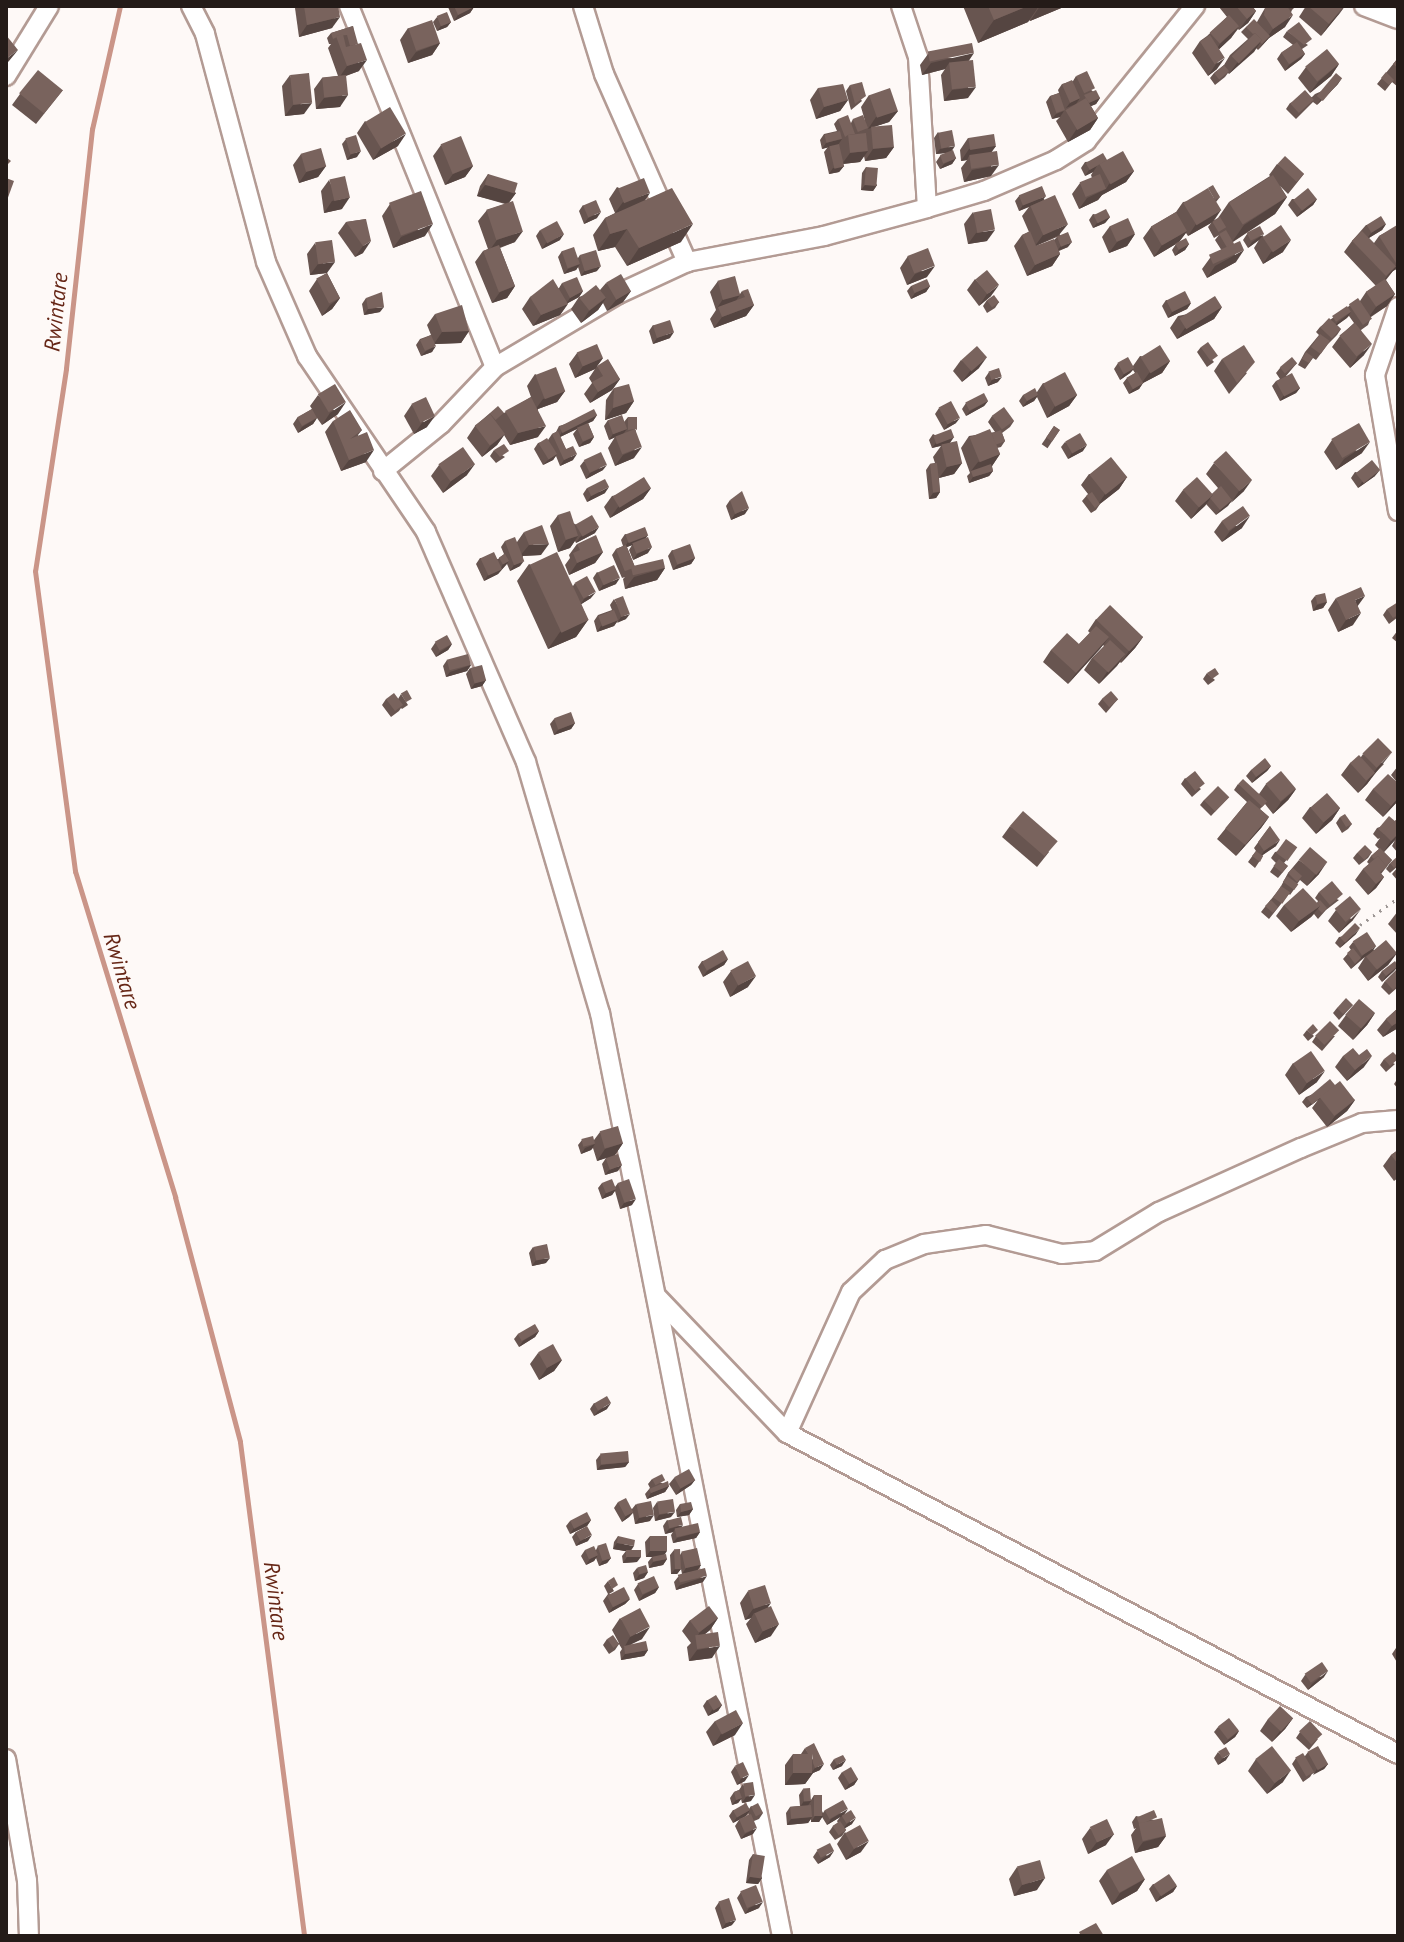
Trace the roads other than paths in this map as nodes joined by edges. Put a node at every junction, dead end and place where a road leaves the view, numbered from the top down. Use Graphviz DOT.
graph roads {
  1 [pos="49,6"];
  2 [pos="191,6"];
  3 [pos="349,6"];
  4 [pos="583,6"];
  5 [pos="901,6"];
  6 [pos="1195,6"];
  7 [pos="1364,6"];
  8 [pos="1398,19"];
  9 [pos="6,76"];
  10 [pos="927,208"];
  11 [pos="687,262"];
  12 [pos="1398,307"];
  13 [pos="495,367"];
  14 [pos="383,471"];
  15 [pos="1398,511"];
  16 [pos="1398,1120"];
  17 [pos="657,1297"];
  18 [pos="787,1433"];
  19 [pos="1398,1754"];
  20 [pos="6,1759"];
  21 [pos="29,1936"];
  22 [pos="782,1936"];
  1 -- 9 [label="street"];
  2 -- 14 [label="street"];
  3 -- 13 [label="street"];
  4 -- 11 [label="street"];
  5 -- 10 [label="street"];
  6 -- 10 [label="street"];
  7 -- 8 [label="street"];
  10 -- 11 [label="street"];
  11 -- 13 [label="street"];
  12 -- 15 [label="street"];
  13 -- 14 [label="street"];
  14 -- 17 [label="street"];
  16 -- 18 [label="street"];
  17 -- 18 [label="street"];
  17 -- 22 [label="street"];
  18 -- 19 [label="street"];
  20 -- 21 [label="street"];
}
